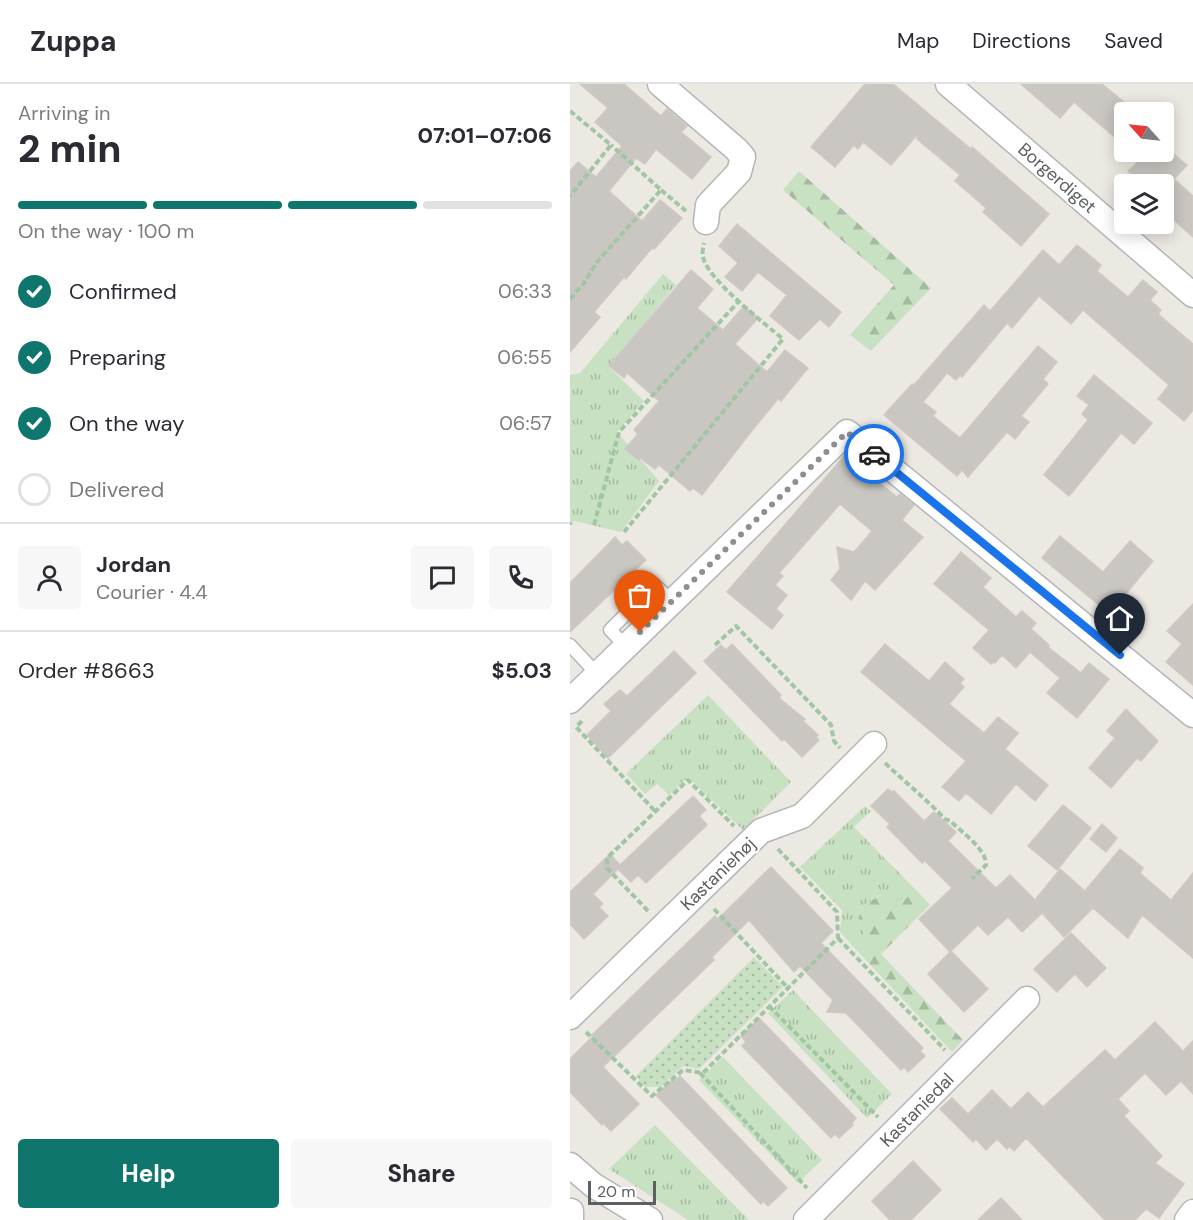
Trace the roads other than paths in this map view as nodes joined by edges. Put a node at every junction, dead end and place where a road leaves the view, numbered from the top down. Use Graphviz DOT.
graph roads {
  1 [pos="660,84"];
  2 [pos="948,84"];
  3 [pos="706,222"];
  4 [pos="1193,294"];
  5 [pos="570,645"];
  6 [pos="597,674"];
  7 [pos="577,710"];
  8 [pos="1193,715"];
  9 [pos="866,752"];
  10 [pos="1027,999"];
  11 [pos="570,1017"];
  12 [pos="570,1165"];
  13 [pos="571,1211"];
  14 [pos="814,1212"];
  15 [pos="1193,1212"];
  16 [pos="571,1220"];
  17 [pos="650,1220"];
  18 [pos="1187,1220"];
  1 -- 3 [label="street"];
  2 -- 4 [label="street, Borgerdiget"];
  5 -- 6 [label="lane"];
  6 -- 7 [label="street"];
  6 -- 8 [label="street"];
  9 -- 11 [label="street, Kastaniehøj"];
  10 -- 14 [label="street, Kastaniedal"];
  12 -- 17 [label="street"];
  13 -- 16 [label="street"];
  15 -- 18 [label="street"];
}
